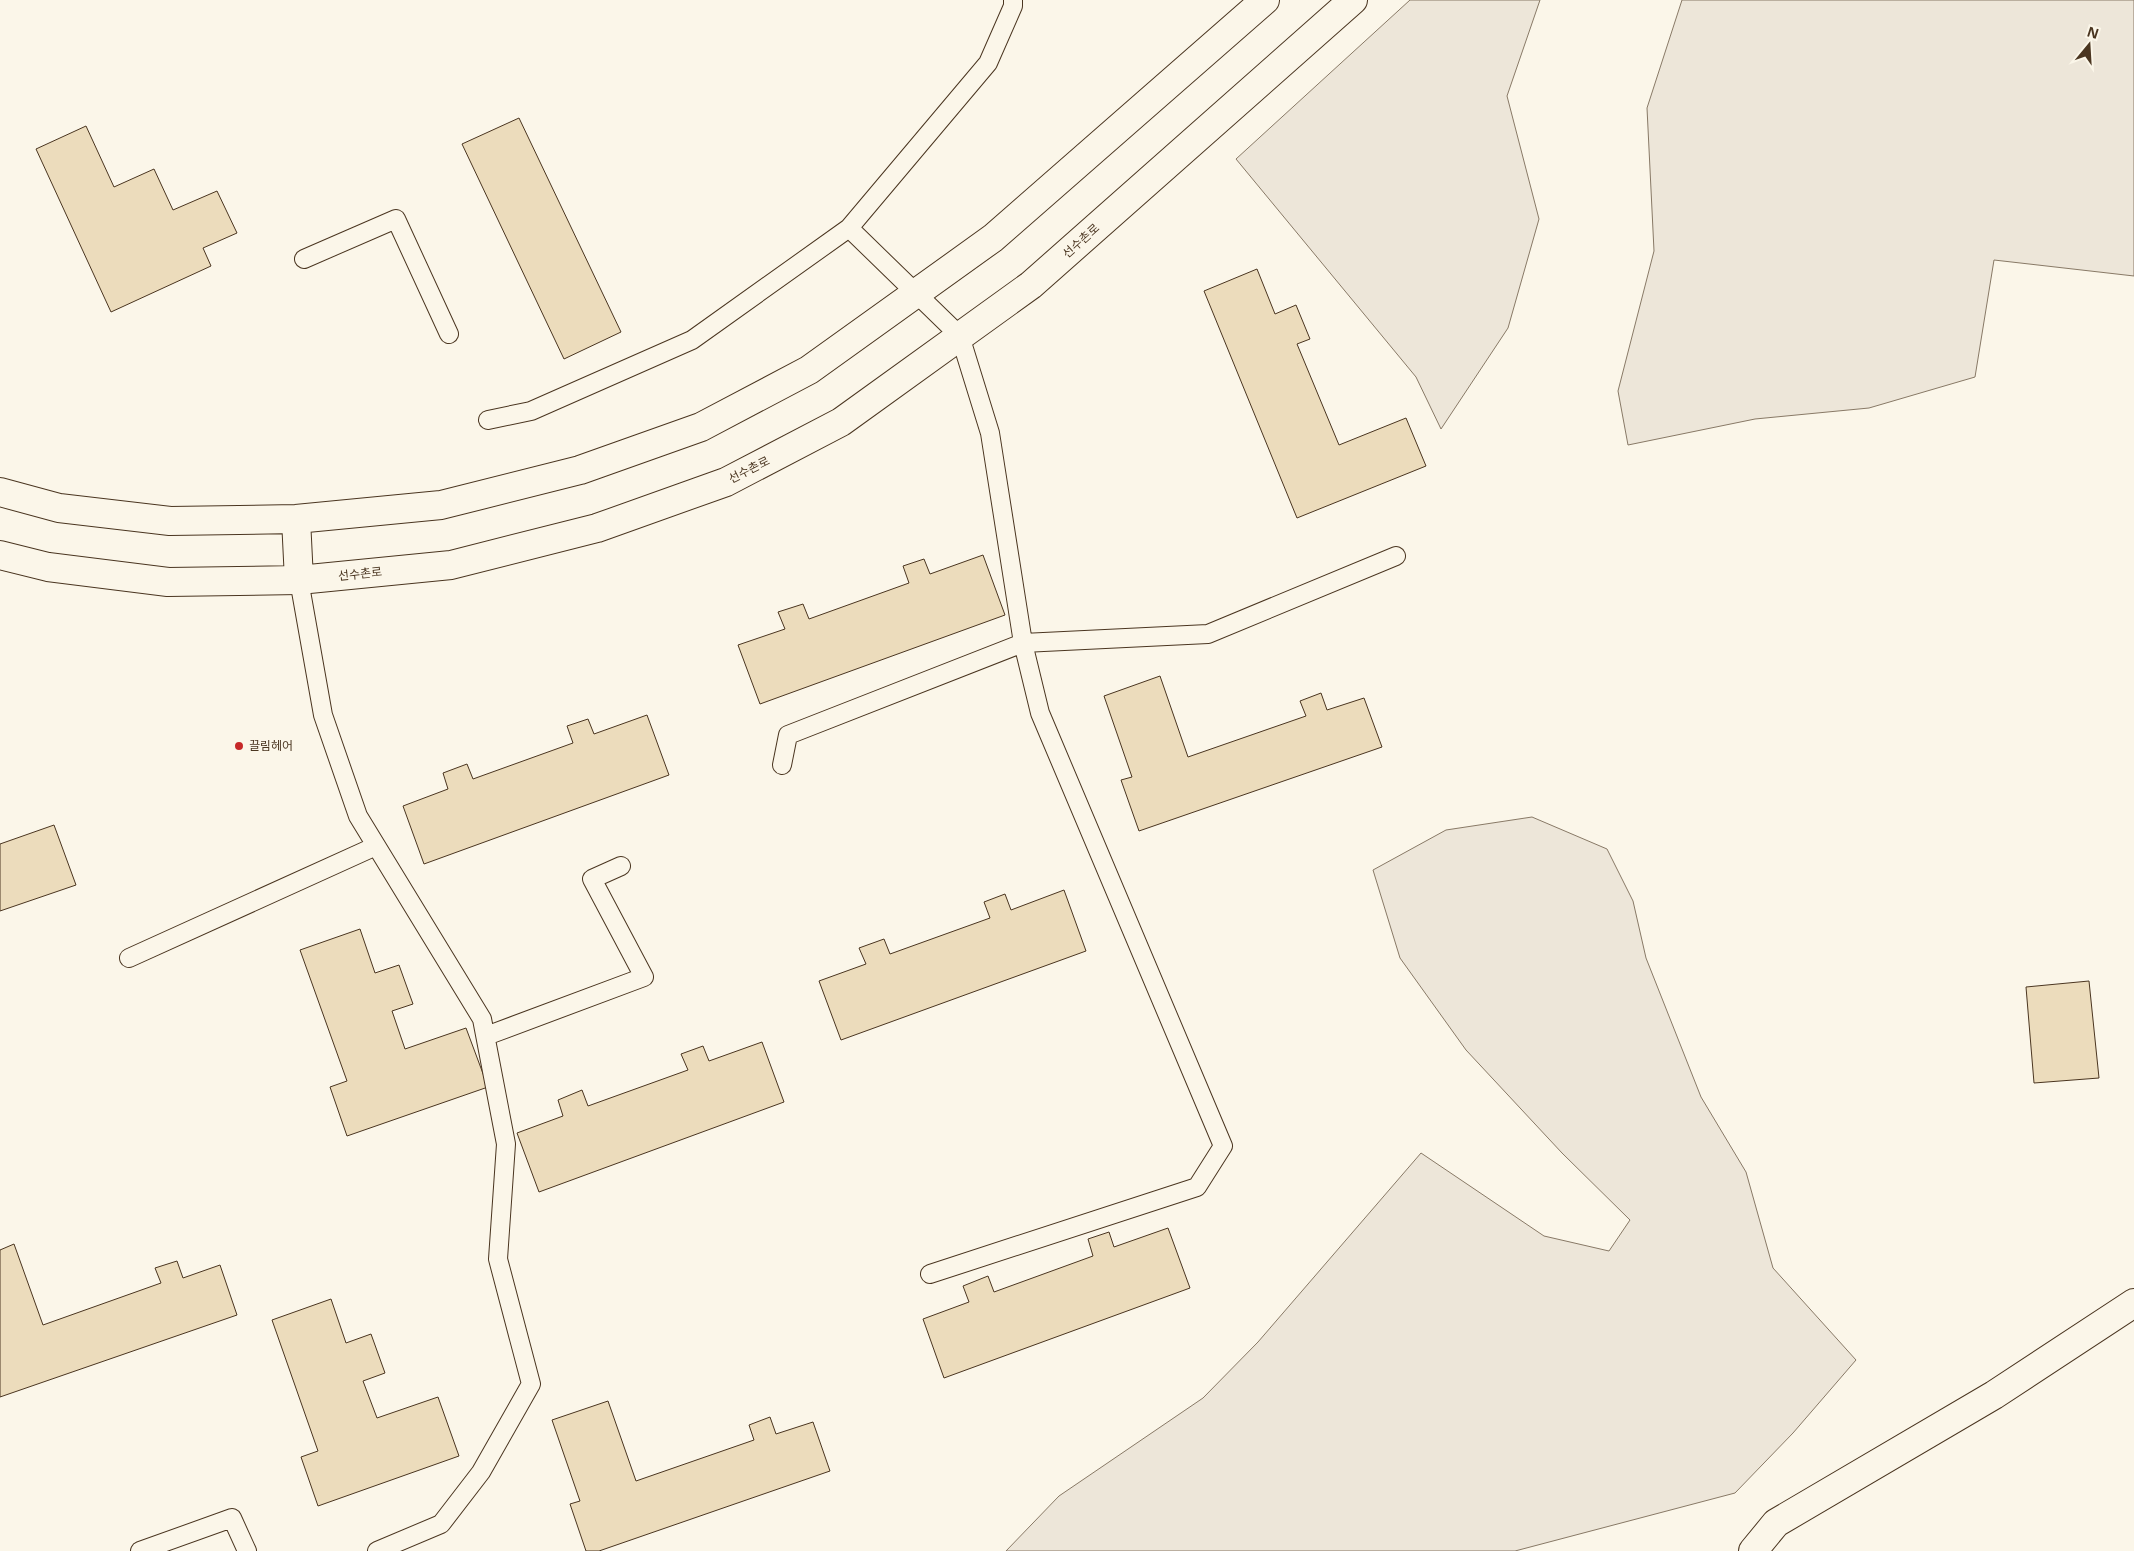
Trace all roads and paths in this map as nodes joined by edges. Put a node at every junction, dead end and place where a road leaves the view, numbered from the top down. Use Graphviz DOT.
graph roads {
  1 [pos="1013,0"];
  2 [pos="1265,0"];
  3 [pos="1353,0"];
  4 [pos="849,228"];
  5 [pos="304,259"];
  6 [pos="916,293"];
  7 [pos="448,334"];
  8 [pos="960,336"];
  9 [pos="488,420"];
  10 [pos="0,492"];
  11 [pos="296,519"];
  12 [pos="0,555"];
  13 [pos="1396,556"];
  14 [pos="299,580"];
  15 [pos="1022,643"];
  16 [pos="782,765"];
  17 [pos="376,846"];
  18 [pos="621,866"];
  19 [pos="129,958"];
  20 [pos="486,1036"];
  21 [pos="930,1274"];
  22 [pos="2134,1303"];
  23 [pos="140,1551"];
  24 [pos="247,1551"];
  25 [pos="377,1551"];
  26 [pos="1753,1551"];
  1 -- 4 [label="lane"];
  2 -- 6 [label="street"];
  3 -- 8 [label="street, 선수촌로"];
  4 -- 6 [label="lane"];
  4 -- 9 [label="lane"];
  5 -- 7 [label="lane"];
  6 -- 8 [label="lane"];
  6 -- 11 [label="street"];
  8 -- 14 [label="street, 선수촌로"];
  8 -- 15 [label="lane"];
  10 -- 11 [label="street"];
  11 -- 14 [label="street"];
  12 -- 14 [label="street, 선수촌로"];
  13 -- 15 [label="lane"];
  14 -- 17 [label="lane"];
  15 -- 16 [label="lane"];
  15 -- 21 [label="lane"];
  17 -- 19 [label="lane"];
  17 -- 20 [label="lane"];
  18 -- 20 [label="lane"];
  20 -- 25 [label="lane"];
  22 -- 26 [label="street"];
  23 -- 24 [label="lane"];
}
